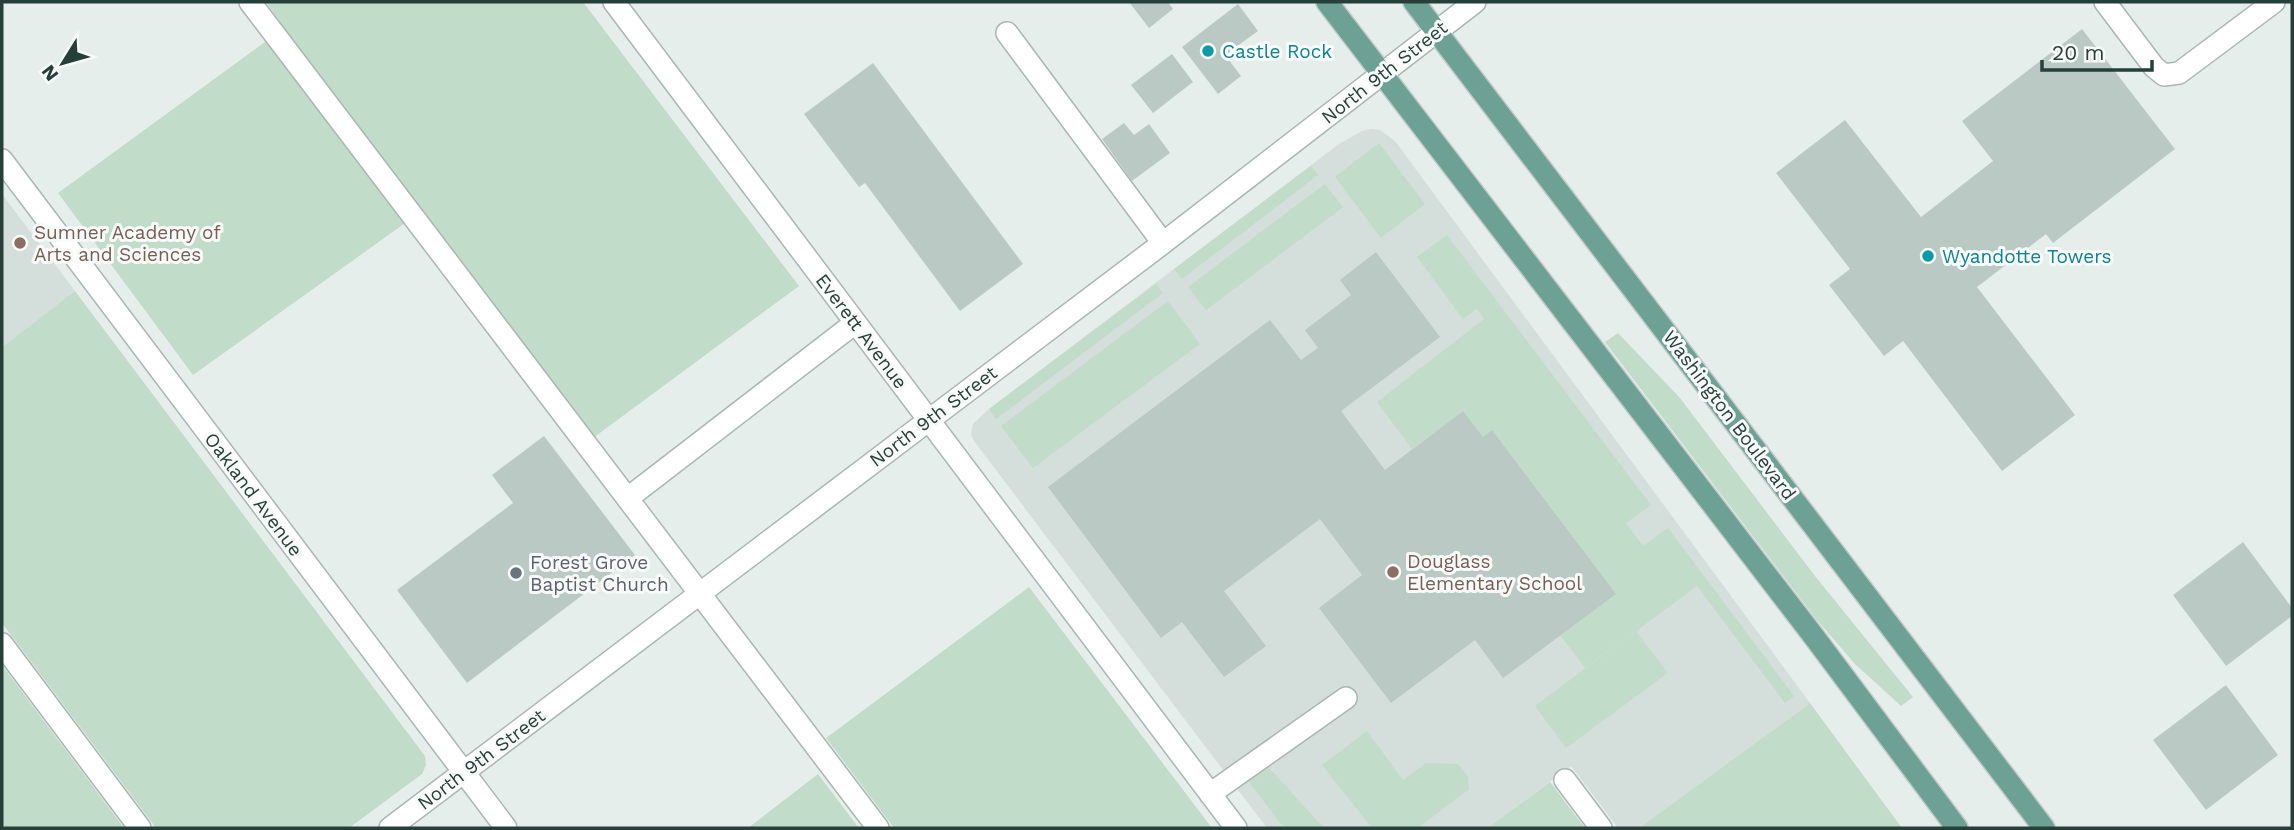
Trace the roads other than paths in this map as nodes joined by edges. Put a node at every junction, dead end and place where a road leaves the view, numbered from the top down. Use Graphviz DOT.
graph roads {
  1 [pos="250,2"];
  2 [pos="614,2"];
  3 [pos="1327,2"];
  4 [pos="1414,2"];
  5 [pos="1475,2"];
  6 [pos="2105,2"];
  7 [pos="2274,2"];
  8 [pos="1437,31"];
  9 [pos="1007,33"];
  10 [pos="1382,74"];
  11 [pos="2,160"];
  12 [pos="1163,243"];
  13 [pos="855,323"];
  14 [pos="929,421"];
  15 [pos="628,498"];
  16 [pos="700,592"];
  17 [pos="2,644"];
  18 [pos="1346,698"];
  19 [pos="464,772"];
  20 [pos="1564,780"];
  21 [pos="1210,794"];
  22 [pos="140,828"];
  23 [pos="390,828"];
  24 [pos="506,828"];
  25 [pos="878,828"];
  26 [pos="1236,828"];
  27 [pos="1601,828"];
  28 [pos="1957,828"];
  29 [pos="2044,828"];
  1 -- 15 [label="street"];
  2 -- 13 [label="street, Everett Avenue"];
  3 -- 10 [label="main road"];
  4 -- 8 [label="main road, Washington Boulevard"];
  5 -- 8 [label="street, North 9th Street"];
  6 -- 7 [label="street"];
  8 -- 10 [label="street, North 9th Street"];
  8 -- 29 [label="main road, Washington Boulevard"];
  9 -- 12 [label="street"];
  10 -- 12 [label="street, North 9th Street"];
  10 -- 28 [label="main road"];
  11 -- 19 [label="street, Oakland Avenue"];
  12 -- 14 [label="street, North 9th Street"];
  13 -- 14 [label="street, Everett Avenue"];
  13 -- 15 [label="street"];
  14 -- 16 [label="street, North 9th Street"];
  14 -- 21 [label="street, Everett Avenue"];
  15 -- 16 [label="street"];
  16 -- 19 [label="street, North 9th Street"];
  16 -- 25 [label="street"];
  17 -- 22 [label="street"];
  18 -- 21 [label="street"];
  19 -- 23 [label="street, North 9th Street"];
  19 -- 24 [label="street, Oakland Avenue"];
  20 -- 27 [label="street"];
  21 -- 26 [label="street, Everett Avenue"];
}
